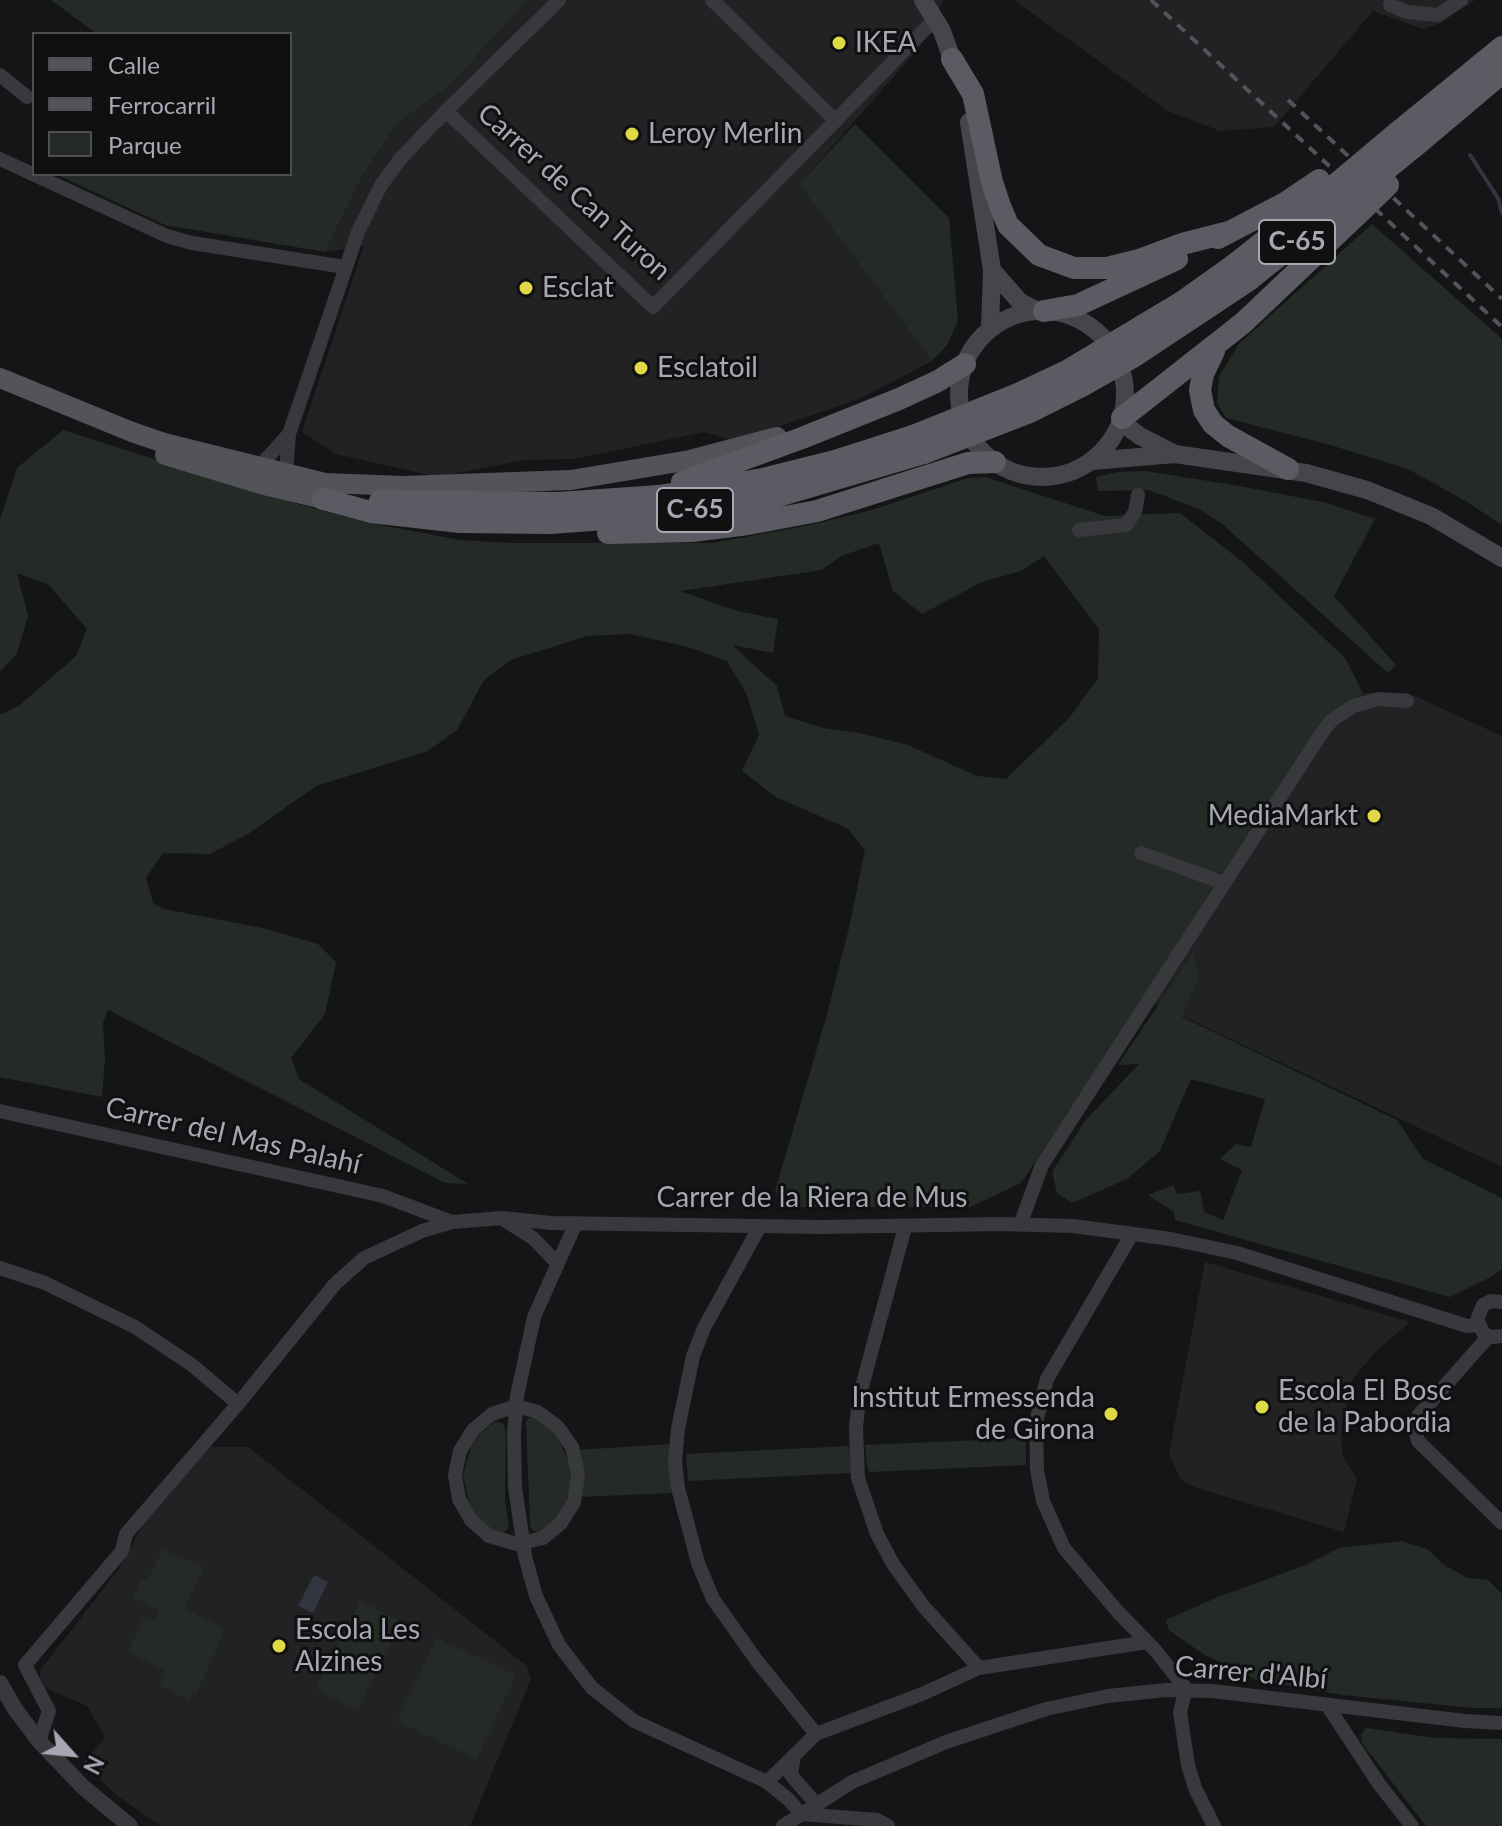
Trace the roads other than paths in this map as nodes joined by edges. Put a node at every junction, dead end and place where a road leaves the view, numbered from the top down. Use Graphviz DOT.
graph roads {
  1 [pos="559,0"];
  2 [pos="712,0"];
  3 [pos="923,0"];
  4 [pos="1461,0"];
  5 [pos="1390,5"];
  6 [pos="935,19"];
  7 [pos="1502,47"];
  8 [pos="952,59"];
  9 [pos="1492,73"];
  10 [pos="0,75"];
  11 [pos="27,97"];
  12 [pos="446,111"];
  13 [pos="836,121"];
  14 [pos="1406,140"];
  15 [pos="0,159"];
  16 [pos="32,174"];
  17 [pos="37,176"];
  18 [pos="1337,197"];
  19 [pos="1229,232"];
  20 [pos="345,267"];
  21 [pos="992,270"];
  22 [pos="1041,311"];
  23 [pos="990,329"];
  24 [pos="1221,341"];
  25 [pos="965,364"];
  26 [pos="0,378"];
  27 [pos="0,390"];
  28 [pos="1122,420"];
  29 [pos="817,432"];
  30 [pos="289,434"];
  31 [pos="918,445"];
  32 [pos="1175,454"];
  33 [pos="1092,461"];
  34 [pos="995,462"];
  35 [pos="260,466"];
  36 [pos="1288,469"];
  37 [pos="286,473"];
  38 [pos="1138,495"];
  39 [pos="323,499"];
  40 [pos="534,503"];
  41 [pos="460,522"];
  42 [pos="1079,530"];
  43 [pos="1502,558"];
  44 [pos="1407,701"];
  45 [pos="1141,853"];
  46 [pos="1224,883"];
  47 [pos="0,1111"];
  48 [pos="502,1218"];
  49 [pos="452,1222"];
  50 [pos="576,1223"];
  51 [pos="1020,1225"];
  52 [pos="760,1226"];
  53 [pos="905,1227"];
  54 [pos="1132,1234"];
  55 [pos="557,1263"];
  56 [pos="0,1268"];
  57 [pos="1502,1292"];
  58 [pos="1502,1302"];
  59 [pos="1485,1304"];
  60 [pos="1490,1333"];
  61 [pos="238,1404"];
  62 [pos="516,1406"];
  63 [pos="1500,1518"];
  64 [pos="523,1544"];
  65 [pos="1147,1642"];
  66 [pos="979,1668"];
  67 [pos="0,1683"];
  68 [pos="1186,1689"];
  69 [pos="1327,1705"];
  70 [pos="1502,1723"];
  71 [pos="816,1734"];
  72 [pos="39,1741"];
  73 [pos="794,1755"];
  74 [pos="767,1782"];
  75 [pos="816,1804"];
  76 [pos="801,1814"];
  77 [pos="130,1826"];
  78 [pos="783,1826"];
  79 [pos="888,1826"];
  80 [pos="1214,1826"];
  81 [pos="1412,1826"];
  1 -- 12 [label="street"];
  2 -- 13 [label="street"];
  3 -- 6 [label="main road"];
  4 -- 5 [label="street"];
  6 -- 8 [label="main road"];
  6 -- 13 [label="street, Carrer de Can Turon"];
  7 -- 9 [label="highway, C-65"];
  8 -- 19 [label="highway"];
  8 -- 21 [label="main road"];
  9 -- 14 [label="highway, C-65"];
  9 -- 14 [label="highway"];
  10 -- 11 [label="street"];
  12 -- 13 [label="street, Carrer de Can Turon"];
  12 -- 20 [label="street"];
  14 -- 18 [label="highway, C-65, bridge"];
  14 -- 18 [label="highway"];
  15 -- 16 [label="street"];
  17 -- 20 [label="street"];
  18 -- 19 [label="highway"];
  18 -- 24 [label="highway"];
  18 -- 31 [label="highway, C-65, bridge"];
  19 -- 22 [label="highway"];
  20 -- 30 [label="street"];
  21 -- 22 [label="main road"];
  21 -- 23 [label="main road"];
  22 -- 23 [label="main road"];
  22 -- 28 [label="main road"];
  23 -- 25 [label="main road"];
  24 -- 28 [label="highway"];
  24 -- 36 [label="highway"];
  25 -- 29 [label="highway"];
  25 -- 34 [label="main road"];
  26 -- 35 [label="main road"];
  27 -- 39 [label="main road, C-65"];
  28 -- 32 [label="main road"];
  28 -- 33 [label="main road"];
  29 -- 37 [label="main road"];
  29 -- 40 [label="highway"];
  30 -- 35 [label="street"];
  30 -- 37 [label="street"];
  31 -- 40 [label="highway, C-65"];
  31 -- 41 [label="highway, C-65"];
  32 -- 33 [label="main road"];
  32 -- 36 [label="main road"];
  33 -- 34 [label="main road"];
  34 -- 41 [label="highway"];
  35 -- 37 [label="main road"];
  36 -- 43 [label="main road"];
  38 -- 42 [label="street"];
  39 -- 40 [label="highway, C-65"];
  39 -- 41 [label="highway, C-65"];
  44 -- 46 [label="street"];
  45 -- 46 [label="street"];
  46 -- 51 [label="street"];
  47 -- 49 [label="street, Carrer del Mas Palahí"];
  48 -- 49 [label="street, Carrer de la Riera de Mus"];
  48 -- 50 [label="street, Carrer de la Riera de Mus"];
  48 -- 55 [label="street"];
  49 -- 61 [label="street, Carrer de la Riera de Mus"];
  50 -- 52 [label="street, Carrer de la Riera de Mus"];
  50 -- 55 [label="street"];
  51 -- 53 [label="street, Carrer de la Riera de Mus"];
  51 -- 54 [label="street, Carrer de la Riera de Mus"];
  52 -- 53 [label="street, Carrer de la Riera de Mus"];
  52 -- 71 [label="street"];
  53 -- 66 [label="street"];
  54 -- 60 [label="street, Carrer de la Riera de Mus"];
  54 -- 65 [label="street"];
  55 -- 62 [label="street"];
  56 -- 61 [label="street"];
  57 -- 59 [label="street"];
  58 -- 59 [label="street"];
  59 -- 60 [label="street"];
  60 -- 63 [label="street"];
  61 -- 72 [label="street, Carrer de la Riera de Mus"];
  62 -- 64 [label="street"];
  62 -- 64 [label="street"];
  62 -- 64 [label="street"];
  64 -- 74 [label="street"];
  65 -- 66 [label="street, Carrer d'Albí"];
  65 -- 68 [label="street"];
  66 -- 71 [label="street, Carrer d'Albí"];
  67 -- 72 [label="street"];
  68 -- 69 [label="street, Carrer d'Albí"];
  68 -- 75 [label="street, Carrer d'Albí"];
  68 -- 80 [label="street"];
  69 -- 70 [label="street, Carrer d'Albí"];
  69 -- 81 [label="street"];
  71 -- 73 [label="street, Carrer d'Albí"];
  72 -- 77 [label="street"];
  73 -- 74 [label="street, Carrer d'Albí"];
  73 -- 75 [label="street"];
  74 -- 76 [label="street"];
  75 -- 76 [label="street, Carrer d'Albí"];
  76 -- 78 [label="street, Carrer d'Albí"];
  76 -- 79 [label="street"];
}
